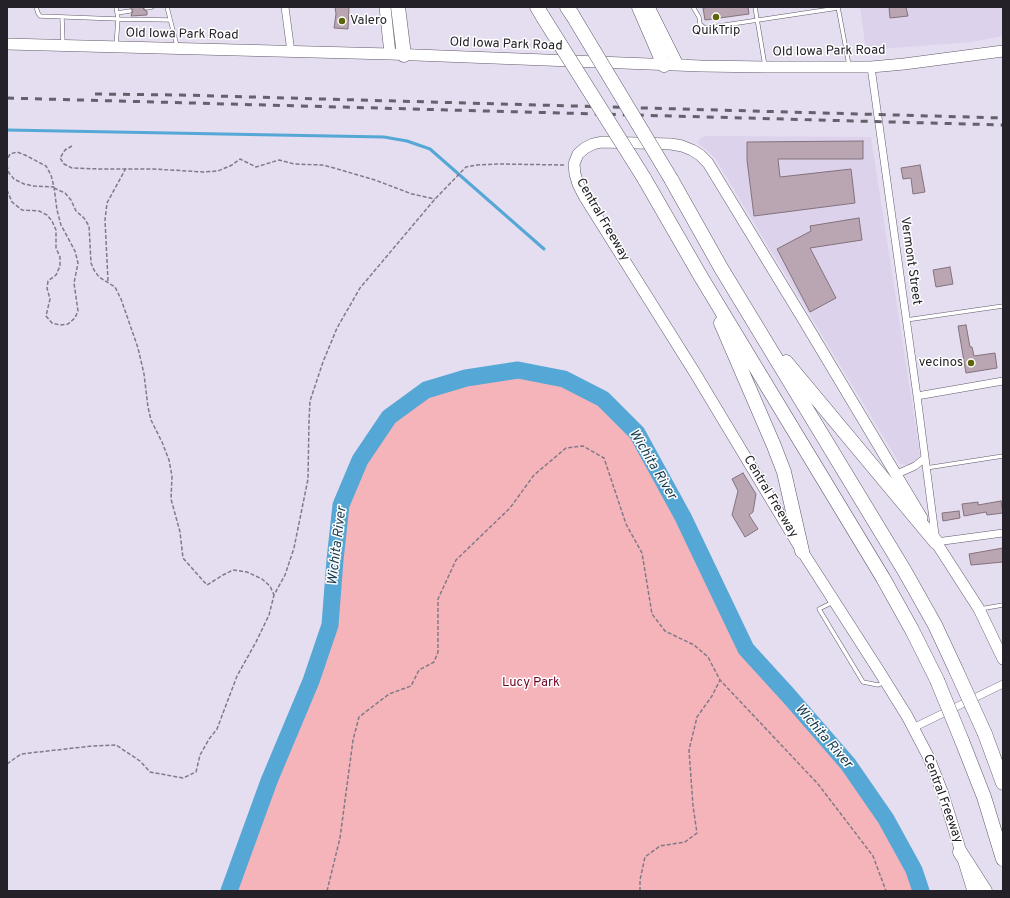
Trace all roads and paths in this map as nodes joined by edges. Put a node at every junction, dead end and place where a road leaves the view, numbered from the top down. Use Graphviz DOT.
graph roads {
  1 [pos="36,7"];
  2 [pos="116,7"];
  3 [pos="152,7"];
  4 [pos="167,7"];
  5 [pos="285,7"];
  6 [pos="385,7"];
  7 [pos="398,7"];
  8 [pos="638,7"];
  9 [pos="649,7"];
  10 [pos="693,7"];
  11 [pos="756,7"];
  12 [pos="838,7"];
  13 [pos="146,8"];
  14 [pos="130,11"];
  15 [pos="540,12"];
  16 [pos="570,12"];
  17 [pos="117,13"];
  18 [pos="62,17"];
  19 [pos="118,19"];
  20 [pos="170,20"];
  21 [pos="758,20"];
  22 [pos="7,44"];
  23 [pos="63,46"];
  24 [pos="116,47"];
  25 [pos="178,49"];
  26 [pos="1003,51"];
  27 [pos="291,52"];
  28 [pos="397,54"];
  29 [pos="671,65"];
  30 [pos="849,66"];
  31 [pos="871,66"];
  32 [pos="766,67"];
  33 [pos="72,146"];
  34 [pos="574,164"];
  35 [pos="126,168"];
  36 [pos="54,187"];
  37 [pos="7,190"];
  38 [pos="436,199"];
  39 [pos="701,277"];
  40 [pos="108,281"];
  41 [pos="1003,306"];
  42 [pos="906,320"];
  43 [pos="755,324"];
  44 [pos="1003,381"];
  45 [pos="917,396"];
  46 [pos="1003,456"];
  47 [pos="925,458"];
  48 [pos="926,468"];
  49 [pos="897,474"];
  50 [pos="1003,533"];
  51 [pos="936,542"];
  52 [pos="802,551"];
  53 [pos="274,596"];
  54 [pos="834,601"];
  55 [pos="1003,606"];
  56 [pos="979,609"];
  57 [pos="1003,659"];
  58 [pos="720,680"];
  59 [pos="886,682"];
  60 [pos="1003,684"];
  61 [pos="913,728"];
  62 [pos="7,764"];
  63 [pos="1003,783"];
  64 [pos="960,852"];
  65 [pos="1003,859"];
  66 [pos="328,891"];
  67 [pos="640,891"];
  68 [pos="886,891"];
  69 [pos="973,891"];
  70 [pos="986,891"];
  1 -- 18 [label="lane"];
  2 -- 17 [label="lane"];
  3 -- 13 [label="lane"];
  4 -- 20 [label="lane"];
  5 -- 27 [label="street"];
  6 -- 28 [label="main road"];
  7 -- 28 [label="highway"];
  8 -- 29 [label="highway"];
  9 -- 29 [label="main road"];
  10 -- 21 [label="lane"];
  11 -- 21 [label="lane"];
  12 -- 21 [label="lane"];
  12 -- 30 [label="lane"];
  14 -- 17 [label="lane"];
  15 -- 39 [label="highway, bridge"];
  16 -- 43 [label="highway, bridge"];
  17 -- 19 [label="lane"];
  18 -- 19 [label="lane"];
  18 -- 23 [label="lane"];
  19 -- 20 [label="lane"];
  19 -- 24 [label="lane"];
  20 -- 25 [label="lane"];
  21 -- 32 [label="lane"];
  22 -- 23 [label="main road, Old Iowa Park Road"];
  23 -- 24 [label="main road, Old Iowa Park Road"];
  24 -- 25 [label="main road, Old Iowa Park Road"];
  25 -- 27 [label="main road, Old Iowa Park Road"];
  26 -- 31 [label="main road, Old Iowa Park Road"];
  27 -- 28 [label="main road, Old Iowa Park Road"];
  28 -- 29 [label="main road, Old Iowa Park Road"];
  29 -- 32 [label="main road, Old Iowa Park Road"];
  30 -- 31 [label="main road, Old Iowa Park Road"];
  30 -- 32 [label="main road, Old Iowa Park Road"];
  31 -- 42 [label="street, Vermont Street"];
  33 -- 35 [label="path"];
  34 -- 38 [label="path"];
  34 -- 49 [label="main road, Central Freeway"];
  34 -- 52 [label="main road, Central Freeway"];
  35 -- 38 [label="path"];
  35 -- 40 [label="path"];
  36 -- 36 [label="path"];
  36 -- 37 [label="path"];
  36 -- 40 [label="path"];
  38 -- 53 [label="path"];
  39 -- 52 [label="highway"];
  39 -- 65 [label="highway, bridge"];
  40 -- 53 [label="path"];
  41 -- 42 [label="lane"];
  42 -- 45 [label="street, Vermont Street"];
  43 -- 51 [label="highway"];
  43 -- 63 [label="highway, bridge"];
  44 -- 45 [label="street"];
  45 -- 47 [label="street, Vermont Street"];
  46 -- 48 [label="lane"];
  47 -- 48 [label="street, Vermont Street"];
  47 -- 49 [label="street"];
  48 -- 51 [label="street, Vermont Street"];
  49 -- 51 [label="main road, Central Freeway"];
  50 -- 51 [label="street"];
  51 -- 56 [label="main road, Central Freeway"];
  52 -- 54 [label="main road, Central Freeway"];
  53 -- 62 [label="path"];
  54 -- 59 [label="main road, Central Freeway"];
  54 -- 59 [label="lane"];
  55 -- 56 [label="lane"];
  56 -- 57 [label="main road, Central Freeway"];
  58 -- 66 [label="path"];
  58 -- 67 [label="path"];
  58 -- 68 [label="path"];
  59 -- 61 [label="main road, Central Freeway"];
  60 -- 61 [label="street"];
  61 -- 64 [label="main road, Central Freeway"];
  64 -- 69 [label="main road, Central Freeway"];
  64 -- 70 [label="highway"];
}
